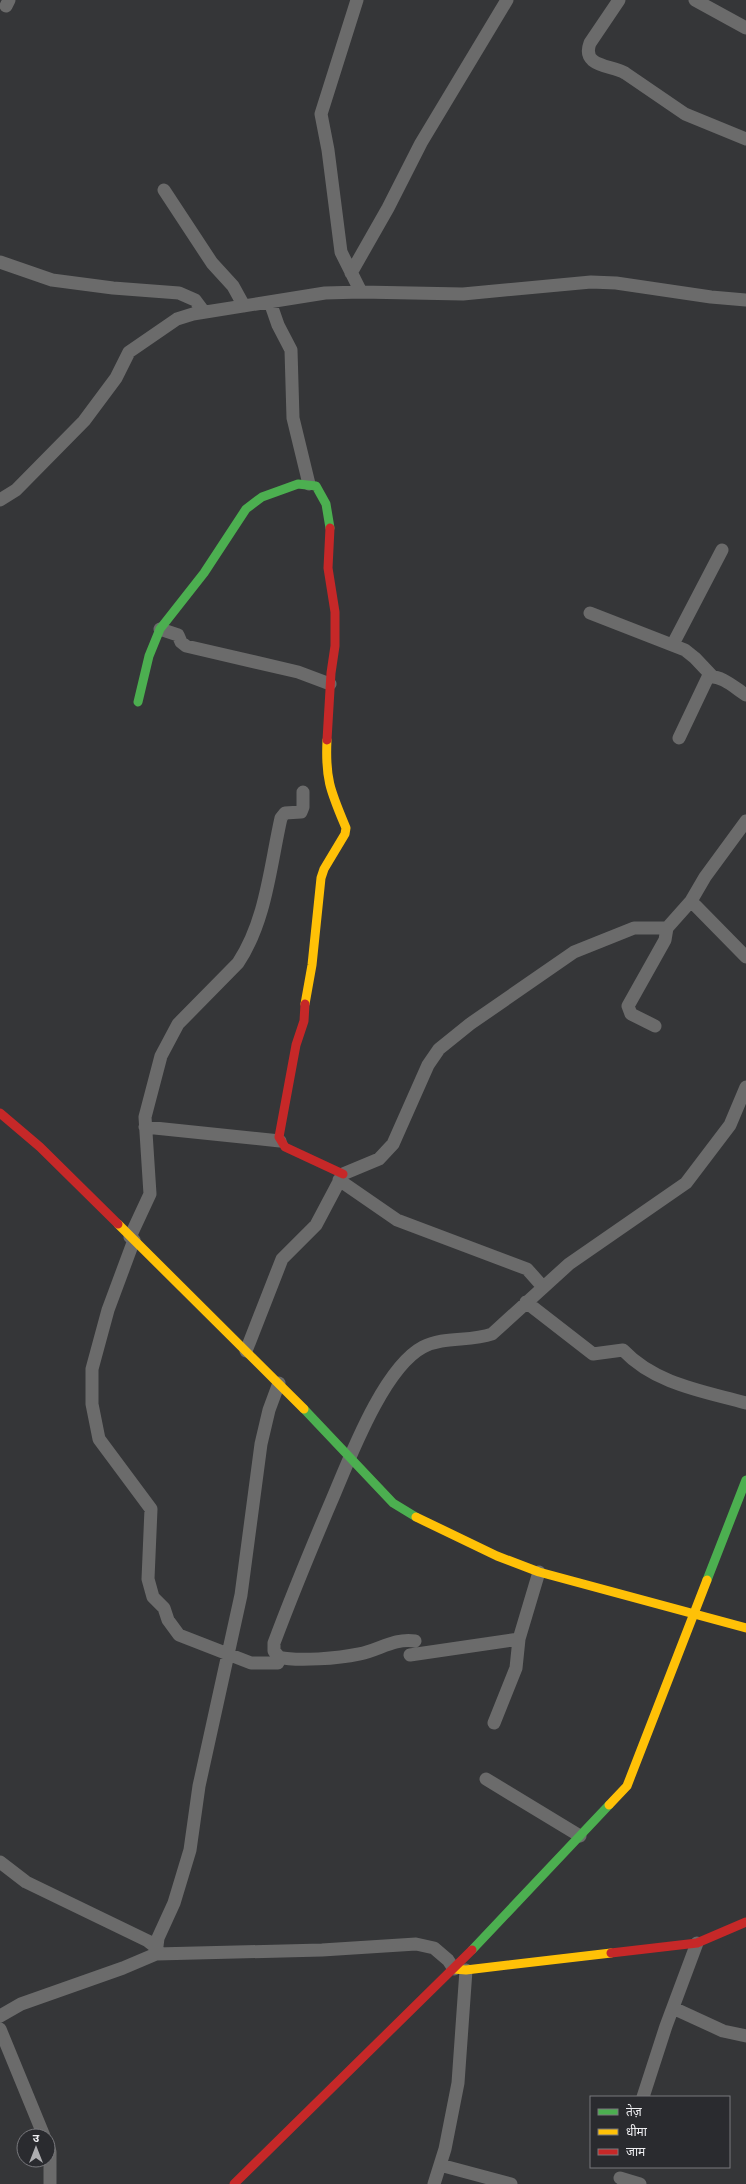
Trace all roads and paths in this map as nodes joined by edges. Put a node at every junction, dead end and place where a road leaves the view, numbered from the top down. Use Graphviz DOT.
graph roads {
  1 [pos="357,0"];
  2 [pos="507,0"];
  3 [pos="619,0"];
  4 [pos="695,0"];
  5 [pos="746,28"];
  6 [pos="746,139"];
  7 [pos="164,190"];
  8 [pos="0,262"];
  9 [pos="351,273"];
  10 [pos="361,292"];
  11 [pos="746,300"];
  12 [pos="270,302"];
  13 [pos="244,306"];
  14 [pos="204,312"];
  15 [pos="309,484"];
  16 [pos="0,500"];
  17 [pos="722,550"];
  18 [pos="590,612"];
  19 [pos="160,629"];
  20 [pos="673,644"];
  21 [pos="712,676"];
  22 [pos="330,684"];
  23 [pos="746,696"];
  24 [pos="138,702"];
  25 [pos="679,738"];
  26 [pos="303,792"];
  27 [pos="746,821"];
  28 [pos="691,901"];
  29 [pos="667,928"];
  30 [pos="746,957"];
  31 [pos="655,1026"];
  32 [pos="746,1087"];
  33 [pos="0,1113"];
  34 [pos="145,1127"];
  35 [pos="280,1140"];
  36 [pos="341,1177"];
  37 [pos="132,1238"];
  38 [pos="543,1287"];
  39 [pos="526,1302"];
  40 [pos="246,1351"];
  41 [pos="279,1384"];
  42 [pos="746,1404"];
  43 [pos="350,1457"];
  44 [pos="746,1480"];
  45 [pos="539,1572"];
  46 [pos="694,1613"];
  47 [pos="746,1628"];
  48 [pos="519,1639"];
  49 [pos="415,1641"];
  50 [pos="227,1654"];
  51 [pos="410,1655"];
  52 [pos="278,1663"];
  53 [pos="494,1723"];
  54 [pos="486,1779"];
  55 [pos="580,1836"];
  56 [pos="0,1862"];
  57 [pos="746,1922"];
  58 [pos="697,1943"];
  59 [pos="156,1951"];
  60 [pos="460,1970"];
  61 [pos="673,2008"];
  62 [pos="0,2016"];
  63 [pos="0,2029"];
  64 [pos="746,2036"];
  65 [pos="643,2096"];
  66 [pos="41,2128"];
  67 [pos="440,2165"];
  68 [pos="50,2168"];
  69 [pos="620,2176"];
  70 [pos="50,2184"];
  71 [pos="234,2184"];
  72 [pos="434,2184"];
  73 [pos="511,2184"];
  74 [pos="640,2184"];
  1 -- 9 [label="street"];
  2 -- 9 [label="street"];
  3 -- 6 [label="street"];
  4 -- 5 [label="street"];
  7 -- 13 [label="street"];
  8 -- 14 [label="street"];
  9 -- 10 [label="street"];
  10 -- 11 [label="street"];
  10 -- 12 [label="street"];
  12 -- 13 [label="street"];
  12 -- 15 [label="street"];
  13 -- 14 [label="street"];
  14 -- 16 [label="street"];
  15 -- 19 [label="street"];
  15 -- 22 [label="street"];
  17 -- 20 [label="street"];
  18 -- 20 [label="street"];
  19 -- 22 [label="street"];
  19 -- 24 [label="street"];
  20 -- 21 [label="street"];
  21 -- 23 [label="street"];
  21 -- 25 [label="street"];
  22 -- 35 [label="street"];
  26 -- 34 [label="street"];
  27 -- 28 [label="street"];
  28 -- 29 [label="street"];
  28 -- 30 [label="street"];
  29 -- 31 [label="street"];
  29 -- 36 [label="street"];
  32 -- 38 [label="street"];
  33 -- 37 [label="street"];
  34 -- 35 [label="street"];
  34 -- 37 [label="street"];
  35 -- 36 [label="street"];
  36 -- 38 [label="street"];
  36 -- 40 [label="street"];
  37 -- 40 [label="street"];
  37 -- 50 [label="street"];
  38 -- 39 [label="street"];
  39 -- 42 [label="street"];
  39 -- 43 [label="street"];
  40 -- 41 [label="street"];
  41 -- 43 [label="street"];
  41 -- 50 [label="street"];
  43 -- 45 [label="street"];
  43 -- 49 [label="street"];
  44 -- 46 [label="street"];
  45 -- 46 [label="street"];
  45 -- 48 [label="street"];
  46 -- 47 [label="street"];
  46 -- 55 [label="street"];
  48 -- 51 [label="street"];
  48 -- 53 [label="street"];
  50 -- 52 [label="street"];
  50 -- 59 [label="street"];
  54 -- 55 [label="street"];
  55 -- 60 [label="street"];
  56 -- 59 [label="street"];
  57 -- 58 [label="street"];
  58 -- 60 [label="street"];
  58 -- 61 [label="street"];
  59 -- 60 [label="street"];
  59 -- 62 [label="street"];
  60 -- 67 [label="street"];
  60 -- 71 [label="street"];
  61 -- 64 [label="street"];
  61 -- 65 [label="street"];
  63 -- 66 [label="street"];
  67 -- 72 [label="street"];
  67 -- 73 [label="street"];
  68 -- 70 [label="street"];
  69 -- 74 [label="street"];
}
